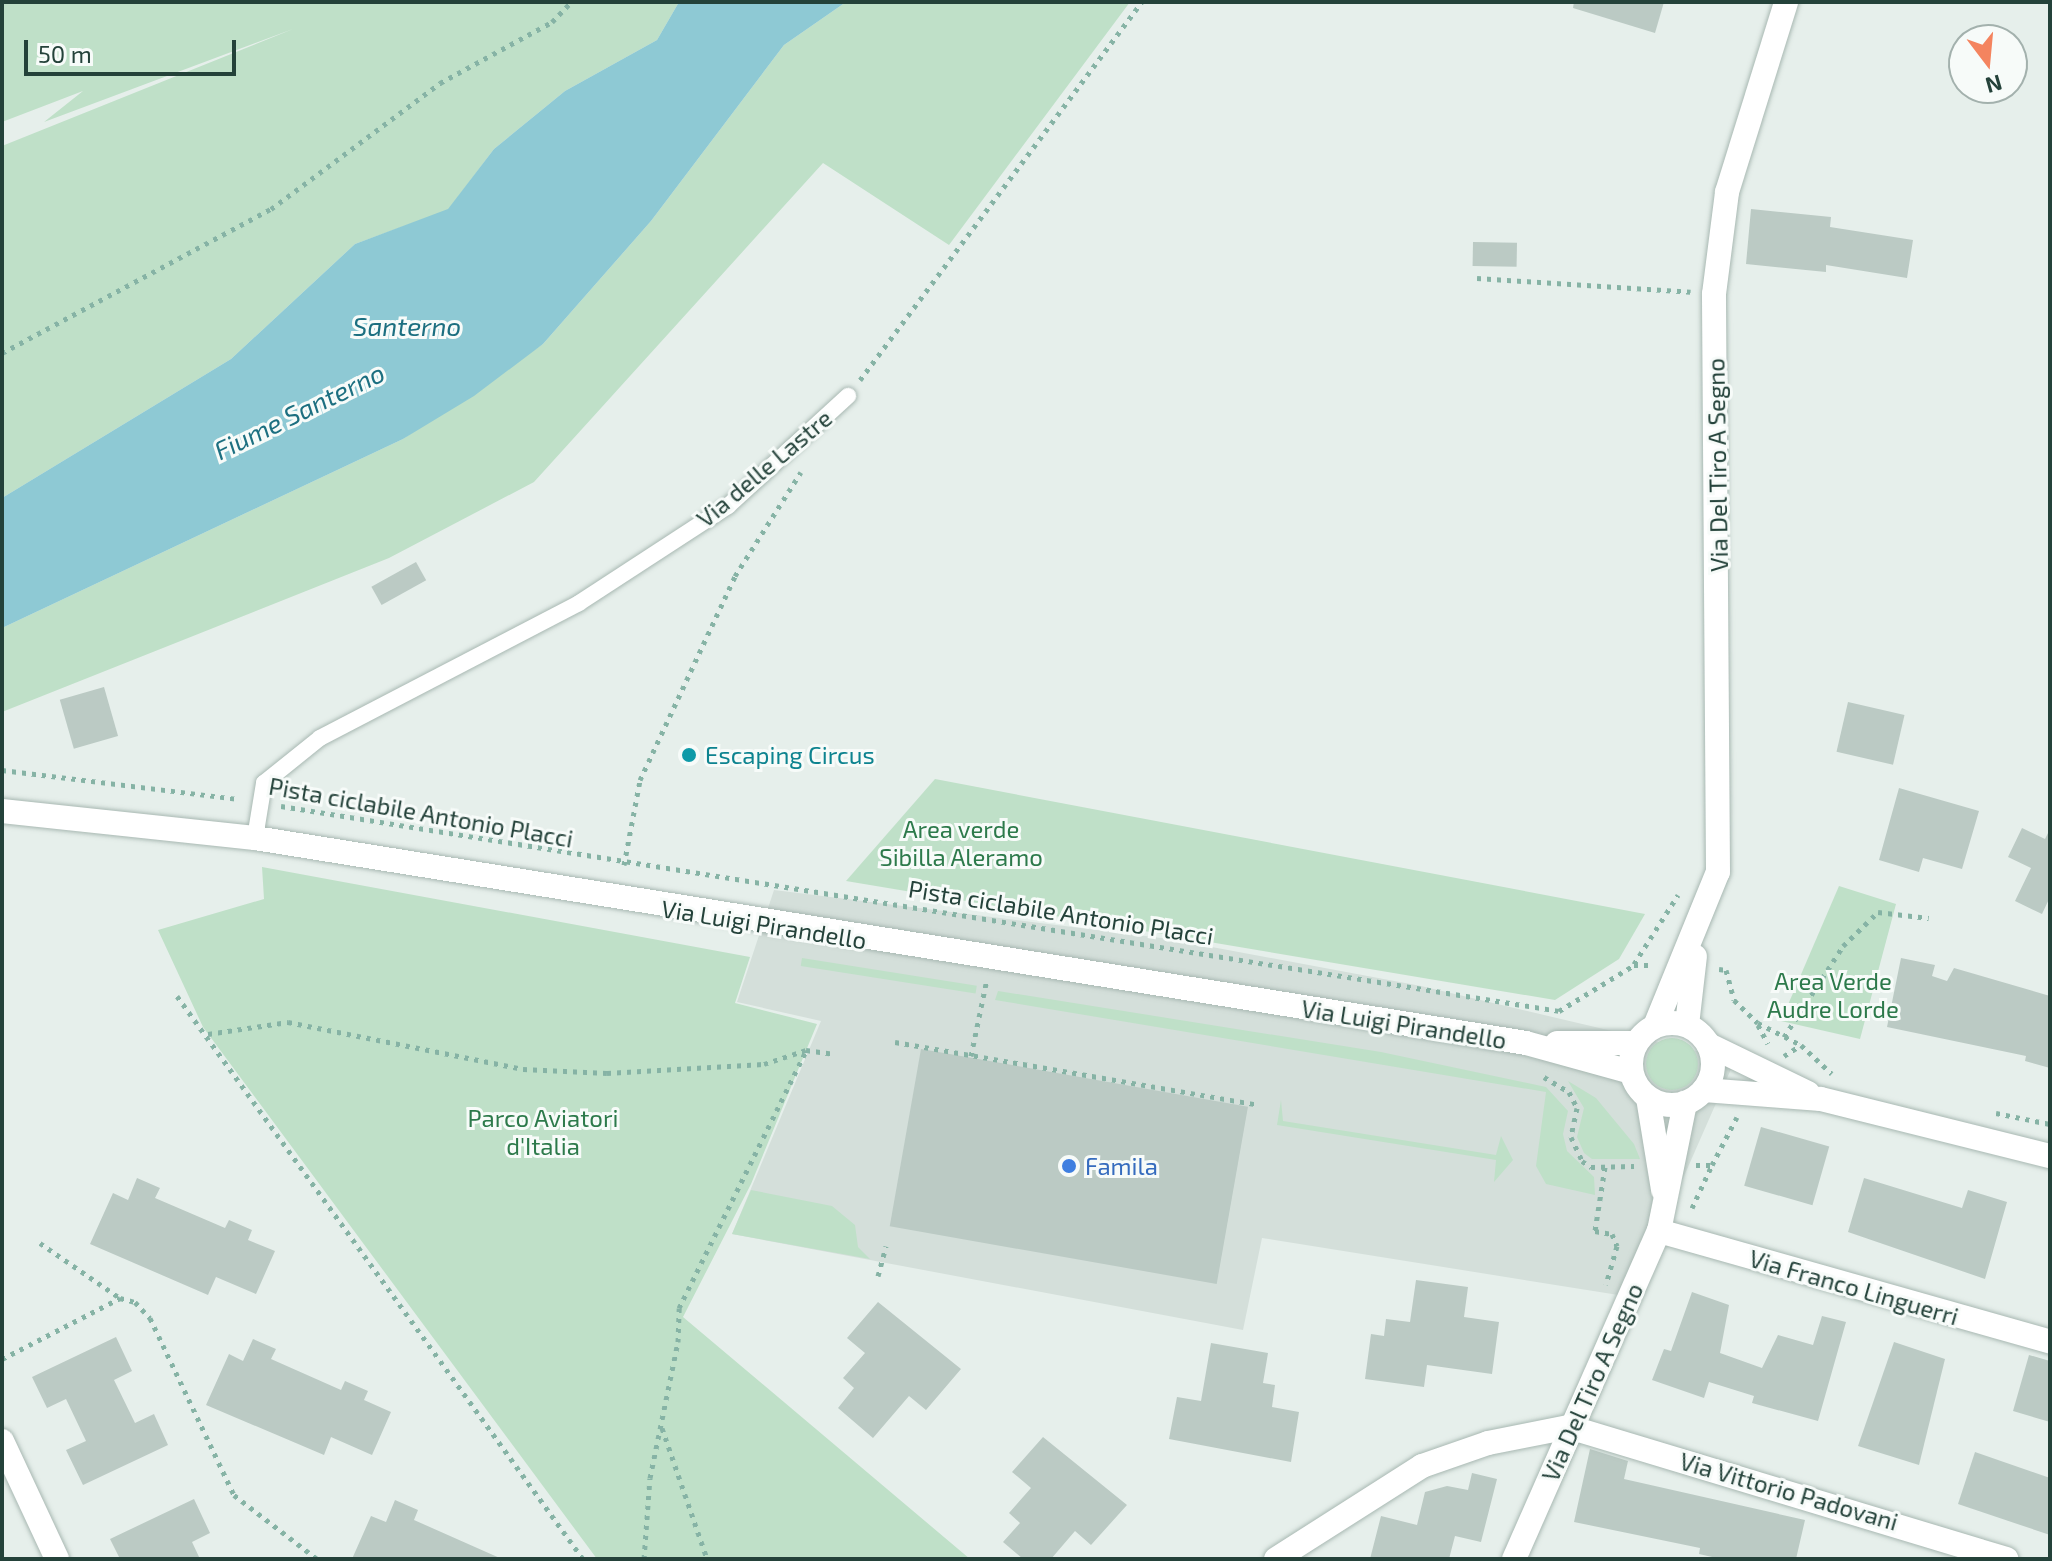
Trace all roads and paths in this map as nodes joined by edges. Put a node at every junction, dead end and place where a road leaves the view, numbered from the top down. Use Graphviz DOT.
graph roads {
  1 [pos="571,2"];
  2 [pos="1142,2"];
  3 [pos="1786,2"];
  4 [pos="1477,278"];
  5 [pos="1714,294"];
  6 [pos="2,353"];
  7 [pos="848,396"];
  8 [pos="808,461"];
  9 [pos="2,770"];
  10 [pos="259,802"];
  11 [pos="2,811"];
  12 [pos="255,838"];
  13 [pos="624,865"];
  14 [pos="1681,886"];
  15 [pos="1929,918"];
  16 [pos="999,919"];
  17 [pos="990,960"];
  18 [pos="1634,965"];
  19 [pos="1688,965"];
  20 [pos="177,996"];
  21 [pos="1687,1025"];
  22 [pos="1655,1026"];
  23 [pos="208,1034"];
  24 [pos="1784,1037"];
  25 [pos="895,1042"];
  26 [pos="1526,1043"];
  27 [pos="1636,1043"];
  28 [pos="1709,1045"];
  29 [pos="806,1050"];
  30 [pos="833,1054"];
  31 [pos="971,1056"];
  32 [pos="1631,1072"];
  33 [pos="1538,1074"];
  34 [pos="1839,1081"];
  35 [pos="1695,1096"];
  36 [pos="1648,1098"];
  37 [pos="1821,1099"];
  38 [pos="1258,1105"];
  39 [pos="1990,1112"];
  40 [pos="2050,1124"];
  41 [pos="2050,1156"];
  42 [pos="1712,1165"];
  43 [pos="1659,1166"];
  44 [pos="1605,1167"];
  45 [pos="1666,1205"];
  46 [pos="1669,1234"];
  47 [pos="40,1243"];
  48 [pos="886,1246"];
  49 [pos="878,1276"];
  50 [pos="1606,1293"];
  51 [pos="120,1298"];
  52 [pos="2050,1342"];
  53 [pos="2,1359"];
  54 [pos="661,1425"];
  55 [pos="1569,1427"];
  56 [pos="2,1441"];
  57 [pos="57,1559"];
  58 [pos="317,1559"];
  59 [pos="583,1559"];
  60 [pos="644,1559"];
  61 [pos="707,1559"];
  62 [pos="1276,1559"];
  63 [pos="1514,1559"];
  64 [pos="2006,1559"];
  1 -- 6 [label="path"];
  2 -- 7 [label="path, Via delle Lastre"];
  3 -- 5 [label="street, Via Del Tiro A Segno"];
  4 -- 5 [label="path"];
  5 -- 19 [label="street, Via Del Tiro A Segno"];
  7 -- 10 [label="lane, Via delle Lastre"];
  8 -- 13 [label="path"];
  9 -- 10 [label="path, Pista ciclabile Antonio Placci"];
  10 -- 12 [label="lane, Via delle Lastre"];
  10 -- 13 [label="path, Pista ciclabile Antonio Placci"];
  11 -- 12 [label="street, Via Luigi Pirandello"];
  12 -- 17 [label="street, Via Luigi Pirandello"];
  13 -- 16 [label="path, Pista ciclabile Antonio Placci"];
  14 -- 18 [label="path"];
  15 -- 24 [label="path"];
  16 -- 17 [label="path"];
  16 -- 18 [label="path, Pista ciclabile Antonio Placci"];
  17 -- 26 [label="street, Via Luigi Pirandello"];
  17 -- 31 [label="path"];
  18 -- 19 [label="path"];
  19 -- 21 [label="street, Via Del Tiro A Segno"];
  19 -- 22 [label="street, Via Del Tiro A Segno"];
  19 -- 24 [label="path"];
  20 -- 23 [label="path"];
  21 -- 22 [label="street"];
  21 -- 28 [label="street"];
  22 -- 27 [label="street"];
  23 -- 29 [label="path"];
  23 -- 59 [label="path"];
  24 -- 34 [label="path"];
  25 -- 31 [label="path"];
  26 -- 27 [label="street, Via Luigi Pirandello"];
  26 -- 32 [label="street, Via Luigi Pirandello"];
  27 -- 32 [label="street"];
  28 -- 35 [label="street"];
  28 -- 37 [label="street"];
  29 -- 30 [label="path"];
  29 -- 54 [label="path"];
  31 -- 38 [label="path"];
  32 -- 36 [label="street"];
  33 -- 44 [label="path"];
  35 -- 36 [label="street"];
  35 -- 37 [label="street"];
  35 -- 45 [label="street, Via Del Tiro A Segno"];
  36 -- 43 [label="street, Via Del Tiro A Segno"];
  37 -- 41 [label="street"];
  39 -- 40 [label="path"];
  42 -- 46 [label="path"];
  43 -- 44 [label="path"];
  43 -- 45 [label="street, Via Del Tiro A Segno"];
  44 -- 50 [label="path"];
  45 -- 46 [label="street, Via Del Tiro A Segno"];
  46 -- 52 [label="street, Via Franco Linguerri"];
  46 -- 55 [label="street, Via Del Tiro A Segno"];
  47 -- 51 [label="path"];
  48 -- 49 [label="path"];
  51 -- 53 [label="path"];
  51 -- 58 [label="path"];
  54 -- 60 [label="path"];
  54 -- 61 [label="path"];
  55 -- 62 [label="street"];
  55 -- 63 [label="street, Via Del Tiro A Segno"];
  55 -- 64 [label="street, Via Vittorio Padovani"];
  56 -- 57 [label="street"];
}
